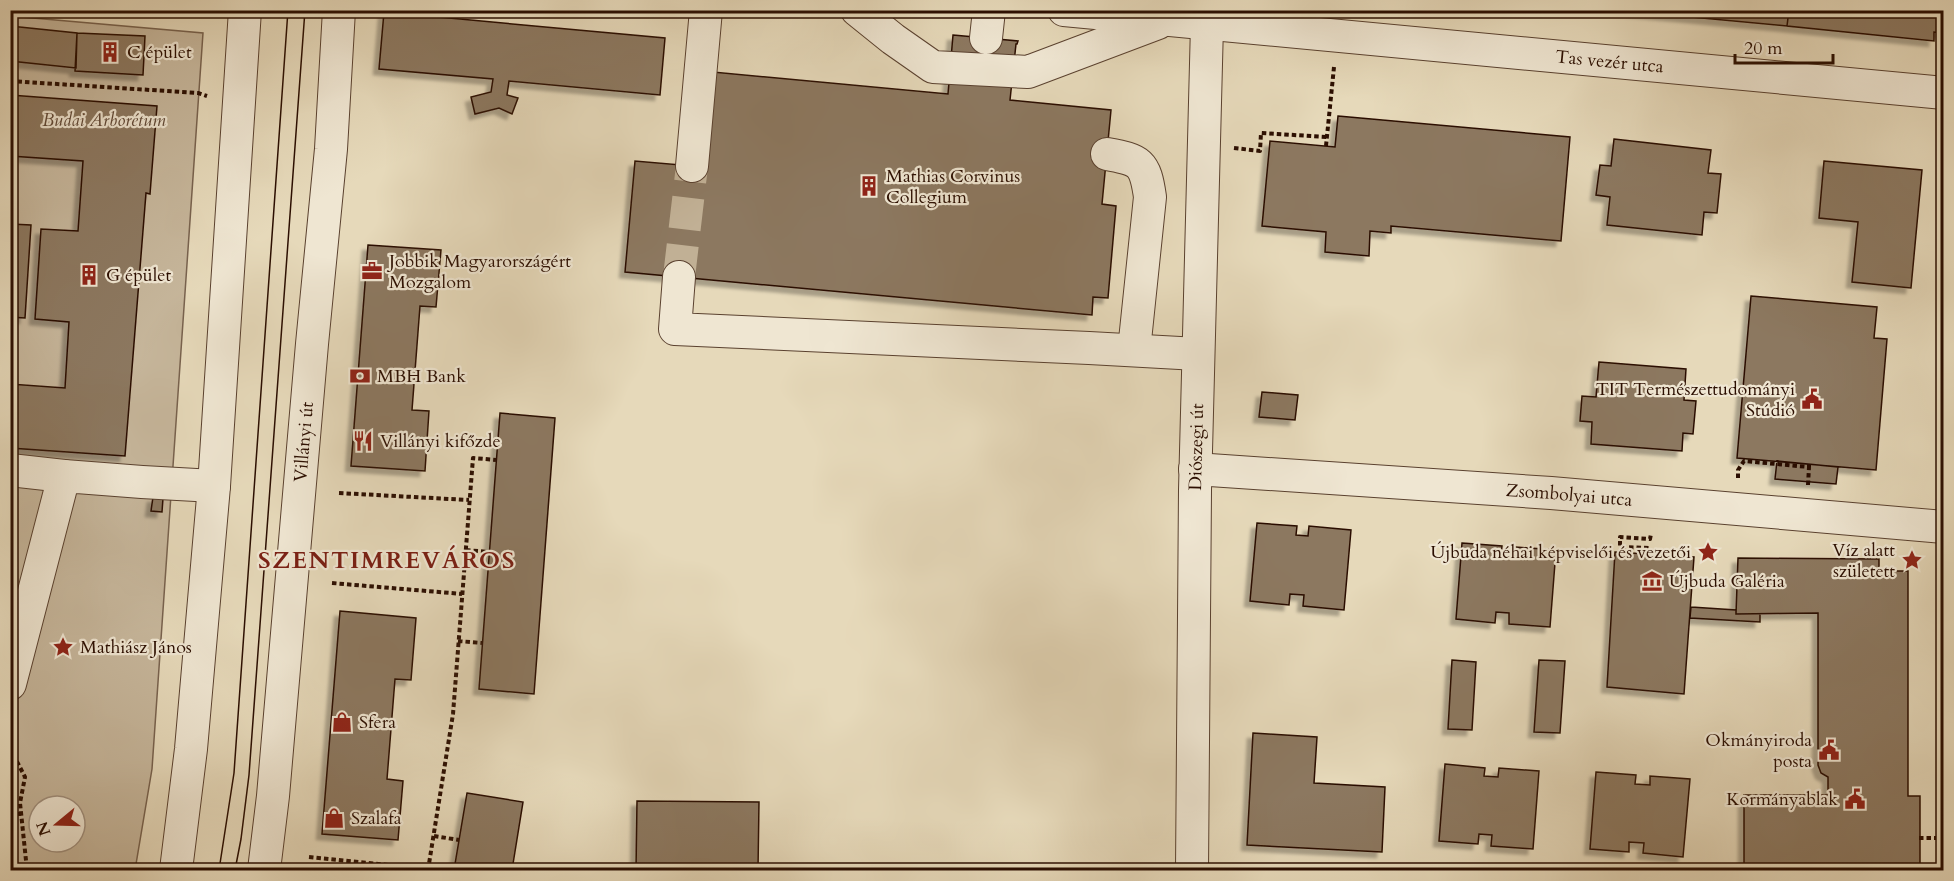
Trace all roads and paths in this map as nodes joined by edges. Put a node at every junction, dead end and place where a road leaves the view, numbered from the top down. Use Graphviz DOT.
graph roads {
  1 [pos="244,10"];
  2 [pos="339,10"];
  3 [pos="706,10"];
  4 [pos="857,10"];
  5 [pos="1064,10"];
  6 [pos="1166,21"];
  7 [pos="1282,21"];
  8 [pos="1208,25"];
  9 [pos="1336,37"];
  10 [pos="10,81"];
  11 [pos="198,93"];
  12 [pos="1944,93"];
  13 [pos="1327,137"];
  14 [pos="1326,146"];
  15 [pos="1234,148"];
  16 [pos="1107,154"];
  17 [pos="692,166"];
  18 [pos="680,277"];
  19 [pos="1135,342"];
  20 [pos="1198,354"];
  21 [pos="496,460"];
  22 [pos="1195,469"];
  23 [pos="10,470"];
  24 [pos="64,476"];
  25 [pos="214,486"];
  26 [pos="1737,486"];
  27 [pos="1807,491"];
  28 [pos="339,493"];
  29 [pos="469,500"];
  30 [pos="1651,527"];
  31 [pos="1944,527"];
  32 [pos="1650,539"];
  33 [pos="1650,548"];
  34 [pos="466,550"];
  35 [pos="489,552"];
  36 [pos="1650,554"];
  37 [pos="332,583"];
  38 [pos="462,594"];
  39 [pos="16,640"];
  40 [pos="458,641"];
  41 [pos="482,643"];
  42 [pos="10,684"];
  43 [pos="10,748"];
  44 [pos="10,813"];
  45 [pos="21,814"];
  46 [pos="434,836"];
  47 [pos="1919,838"];
  48 [pos="1944,838"];
  49 [pos="459,840"];
  50 [pos="309,857"];
  51 [pos="27,870"];
  52 [pos="176,870"];
  53 [pos="264,870"];
  54 [pos="429,870"];
  55 [pos="1192,870"];
  1 -- 25 [label="street"];
  2 -- 53 [label="street, Villányi út"];
  3 -- 17 [label="street"];
  4 -- 6 [label="street"];
  5 -- 6 [label="street"];
  6 -- 8 [label="street"];
  7 -- 8 [label="street, Tas vezér utca"];
  7 -- 9 [label="street, Tas vezér utca"];
  8 -- 20 [label="street, Diószegi út"];
  9 -- 12 [label="street, Tas vezér utca"];
  9 -- 13 [label="path"];
  10 -- 11 [label="path"];
  13 -- 14 [label="path"];
  13 -- 15 [label="path"];
  16 -- 19 [label="street"];
  18 -- 19 [label="street"];
  19 -- 20 [label="street"];
  20 -- 22 [label="street, Diószegi út"];
  21 -- 29 [label="path"];
  22 -- 31 [label="street, Zsombolyai utca"];
  22 -- 55 [label="street, Diószegi út"];
  23 -- 24 [label="street"];
  24 -- 25 [label="street"];
  24 -- 39 [label="street"];
  25 -- 52 [label="street"];
  26 -- 27 [label="path"];
  28 -- 29 [label="path"];
  29 -- 34 [label="path"];
  30 -- 32 [label="path"];
  32 -- 33 [label="path"];
  32 -- 33 [label="path"];
  33 -- 36 [label="path"];
  34 -- 35 [label="path"];
  34 -- 38 [label="path"];
  37 -- 38 [label="path"];
  38 -- 40 [label="path"];
  39 -- 42 [label="street"];
  40 -- 41 [label="path"];
  40 -- 46 [label="path"];
  43 -- 45 [label="path"];
  44 -- 45 [label="path"];
  45 -- 51 [label="path"];
  46 -- 49 [label="path"];
  46 -- 54 [label="path"];
  47 -- 48 [label="path"];
  50 -- 54 [label="path"];
}
